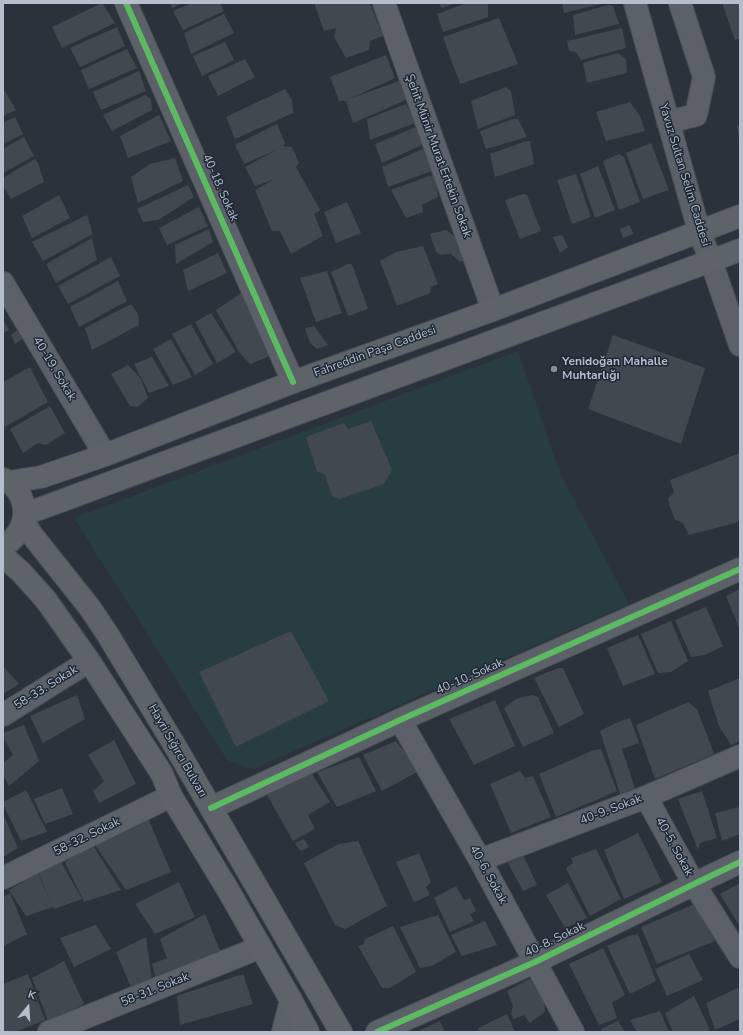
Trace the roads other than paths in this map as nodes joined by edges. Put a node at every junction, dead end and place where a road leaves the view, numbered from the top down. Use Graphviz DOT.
graph roads {
  1 [pos="126,3"];
  2 [pos="384,3"];
  3 [pos="635,3"];
  4 [pos="680,3"];
  5 [pos="668,122"];
  6 [pos="740,216"];
  7 [pos="699,231"];
  8 [pos="740,250"];
  9 [pos="711,261"];
  10 [pos="3,284"];
  11 [pos="493,310"];
  12 [pos="740,345"];
  13 [pos="293,382"];
  14 [pos="105,455"];
  15 [pos="6,480"];
  16 [pos="24,517"];
  17 [pos="3,546"];
  18 [pos="3,556"];
  19 [pos="740,569"];
  20 [pos="89,661"];
  21 [pos="3,715"];
  22 [pos="400,720"];
  23 [pos="740,756"];
  24 [pos="171,796"];
  25 [pos="646,797"];
  26 [pos="211,808"];
  27 [pos="480,860"];
  28 [pos="740,862"];
  29 [pos="3,878"];
  30 [pos="694,884"];
  31 [pos="261,947"];
  32 [pos="740,957"];
  33 [pos="535,962"];
  34 [pos="291,1000"];
  35 [pos="49,1032"];
  36 [pos="283,1032"];
  37 [pos="308,1032"];
  38 [pos="341,1032"];
  39 [pos="377,1032"];
  40 [pos="573,1032"];
  1 -- 13 [label="street, 40-18. Sokak"];
  2 -- 11 [label="street, Şehit Münir Murat Ertekin Sokak"];
  3 -- 5 [label="street, Yavuz Sultan Selim Caddesi"];
  4 -- 5 [label="street"];
  5 -- 7 [label="street, Yavuz Sultan Selim Caddesi"];
  6 -- 7 [label="main road, Fahreddin Paşa Caddesi"];
  7 -- 9 [label="street, Yavuz Sultan Selim Caddesi"];
  7 -- 11 [label="main road, Fahreddin Paşa Caddesi"];
  8 -- 9 [label="main road"];
  9 -- 12 [label="street, Yavuz Sultan Selim Caddesi"];
  9 -- 16 [label="main road"];
  10 -- 14 [label="street, 40-19. Sokak"];
  11 -- 13 [label="main road, Fahreddin Paşa Caddesi"];
  13 -- 14 [label="main road, Fahreddin Paşa Caddesi"];
  14 -- 15 [label="main road, Fahreddin Paşa Caddesi"];
  15 -- 16 [label="main road"];
  16 -- 17 [label="main road"];
  16 -- 26 [label="main road, Hayri Sığırcı Bulvarı"];
  18 -- 20 [label="main road, Hayri Sığırcı Bulvarı"];
  19 -- 22 [label="street, 40-10. Sokak"];
  20 -- 21 [label="street, 58-33. Sokak"];
  20 -- 24 [label="main road, Hayri Sığırcı Bulvarı"];
  22 -- 26 [label="street, 40-10. Sokak"];
  22 -- 27 [label="street, 40-6. Sokak"];
  23 -- 25 [label="street, 40-9. Sokak"];
  24 -- 29 [label="street, 58-32. Sokak"];
  24 -- 31 [label="main road, Hayri Sığırcı Bulvarı"];
  25 -- 27 [label="street, 40-9. Sokak"];
  25 -- 30 [label="street, 40-5. Sokak"];
  26 -- 38 [label="main road, Hayri Sığırcı Bulvarı"];
  27 -- 33 [label="street, 40-6. Sokak"];
  28 -- 30 [label="street, 40-8. Sokak"];
  30 -- 32 [label="street, 40-5. Sokak"];
  30 -- 33 [label="street, 40-8. Sokak"];
  31 -- 34 [label="main road, Hayri Sığırcı Bulvarı"];
  31 -- 35 [label="street, 58-31. Sokak"];
  33 -- 39 [label="street, 40-8. Sokak"];
  33 -- 40 [label="street, 40-6. Sokak"];
  34 -- 36 [label="street"];
  34 -- 37 [label="main road, Hayri Sığırcı Bulvarı"];
}
